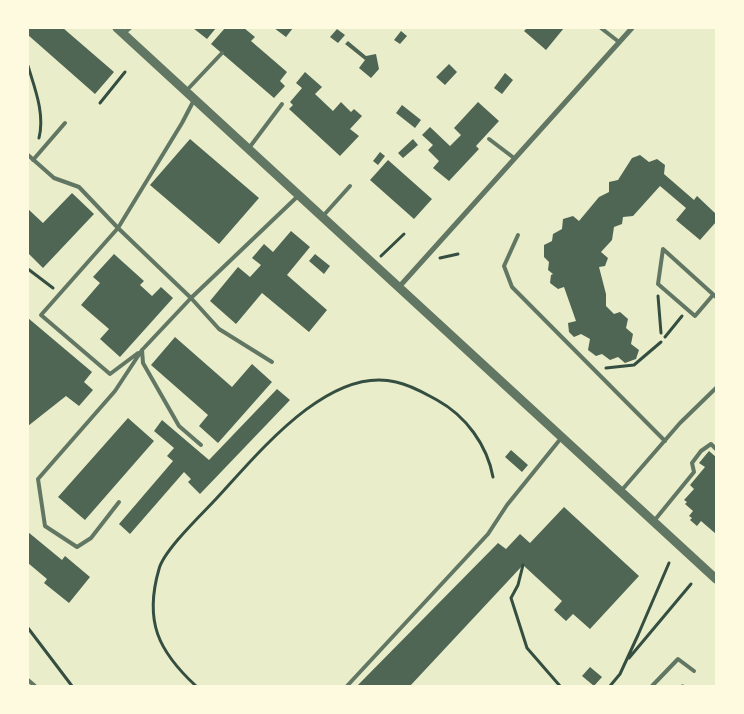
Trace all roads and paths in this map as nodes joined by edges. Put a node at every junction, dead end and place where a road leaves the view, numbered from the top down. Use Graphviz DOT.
graph roads {
  1 [pos="601,28"];
  2 [pos="632,28"];
  3 [pos="124,29"];
  4 [pos="619,42"];
  5 [pos="222,53"];
  6 [pos="28,66"];
  7 [pos="125,72"];
  8 [pos="187,90"];
  9 [pos="195,98"];
  10 [pos="100,103"];
  11 [pos="282,104"];
  12 [pos="65,122"];
  13 [pos="490,138"];
  14 [pos="249,148"];
  15 [pos="28,155"];
  16 [pos="514,158"];
  17 [pos="33,160"];
  18 [pos="350,186"];
  19 [pos="299,195"];
  20 [pos="323,217"];
  21 [pos="118,228"];
  22 [pos="404,234"];
  23 [pos="518,235"];
  24 [pos="458,254"];
  25 [pos="434,259"];
  26 [pos="374,264"];
  27 [pos="28,269"];
  28 [pos="658,284"];
  29 [pos="399,287"];
  30 [pos="61,293"];
  31 [pos="715,296"];
  32 [pos="191,298"];
  33 [pos="688,310"];
  34 [pos="661,333"];
  35 [pos="665,337"];
  36 [pos="661,342"];
  37 [pos="142,350"];
  38 [pos="272,362"];
  39 [pos="587,362"];
  40 [pos="716,388"];
  41 [pos="562,436"];
  42 [pos="665,441"];
  43 [pos="201,445"];
  44 [pos="716,449"];
  45 [pos="493,477"];
  46 [pos="621,491"];
  47 [pos="119,502"];
  48 [pos="654,520"];
  49 [pos="669,563"];
  50 [pos="523,565"];
  51 [pos="716,579"];
  52 [pos="691,584"];
  53 [pos="28,628"];
  54 [pos="625,662"];
  55 [pos="694,671"];
  56 [pos="28,680"];
  57 [pos="34,686"];
  58 [pos="72,686"];
  59 [pos="196,686"];
  60 [pos="347,686"];
  61 [pos="560,686"];
  62 [pos="610,686"];
  63 [pos="652,686"];
  1 -- 4 [label="lane"];
  2 -- 4 [label="street"];
  3 -- 8 [label="street"];
  4 -- 16 [label="street"];
  5 -- 8 [label="lane"];
  6 -- 17 [label="path"];
  7 -- 10 [label="path"];
  8 -- 9 [label="street"];
  9 -- 14 [label="street"];
  9 -- 21 [label="lane"];
  11 -- 14 [label="lane"];
  12 -- 17 [label="lane"];
  13 -- 16 [label="lane"];
  14 -- 19 [label="street"];
  15 -- 17 [label="lane"];
  16 -- 29 [label="street"];
  17 -- 21 [label="lane"];
  18 -- 20 [label="lane"];
  19 -- 20 [label="street"];
  19 -- 32 [label="lane"];
  20 -- 26 [label="street"];
  21 -- 30 [label="lane"];
  21 -- 32 [label="lane"];
  22 -- 26 [label="path"];
  23 -- 39 [label="lane"];
  24 -- 25 [label="path"];
  26 -- 29 [label="street"];
  27 -- 30 [label="path"];
  28 -- 31 [label="lane"];
  28 -- 33 [label="lane"];
  28 -- 34 [label="path"];
  29 -- 41 [label="street"];
  30 -- 37 [label="lane"];
  31 -- 33 [label="lane"];
  32 -- 37 [label="lane"];
  32 -- 38 [label="lane"];
  33 -- 35 [label="path"];
  36 -- 39 [label="path"];
  37 -- 43 [label="lane"];
  37 -- 47 [label="lane"];
  39 -- 42 [label="lane"];
  40 -- 42 [label="lane"];
  41 -- 46 [label="street"];
  41 -- 60 [label="lane"];
  42 -- 46 [label="lane"];
  44 -- 48 [label="lane"];
  45 -- 59 [label="path"];
  46 -- 48 [label="street"];
  48 -- 51 [label="street"];
  49 -- 54 [label="path"];
  50 -- 61 [label="path"];
  52 -- 54 [label="path"];
  53 -- 58 [label="path"];
  54 -- 62 [label="path"];
  55 -- 63 [label="lane"];
  56 -- 57 [label="lane"];
}
